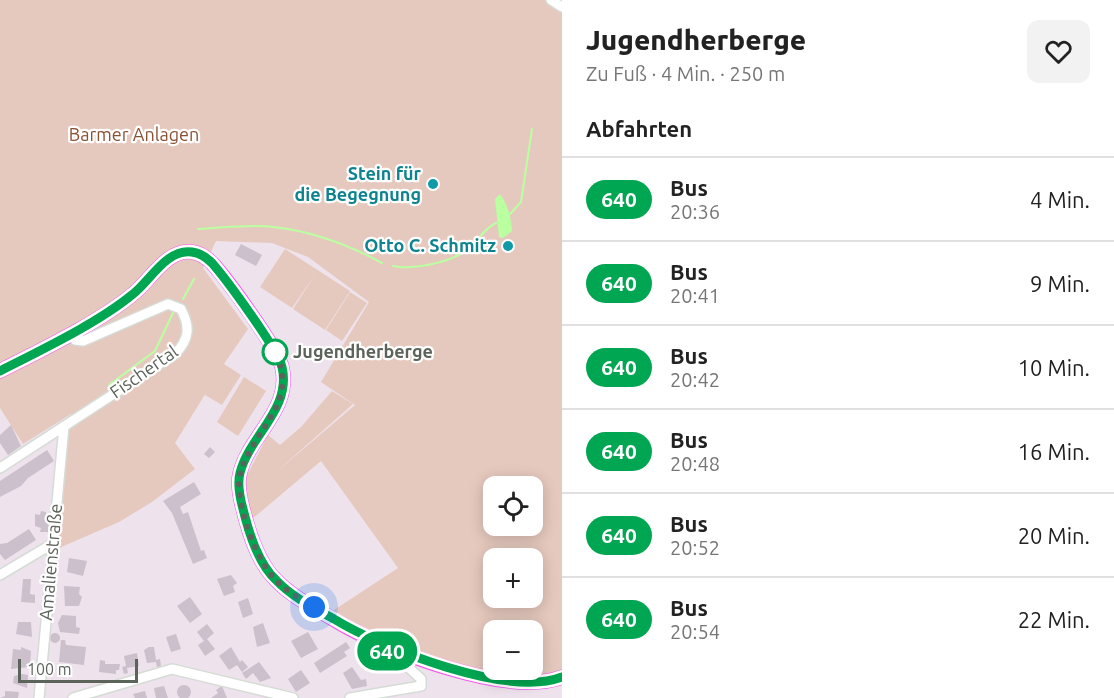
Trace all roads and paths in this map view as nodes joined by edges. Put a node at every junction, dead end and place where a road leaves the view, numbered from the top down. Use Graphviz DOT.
graph roads {
  1 [pos="550,0"];
  2 [pos="562,7"];
  3 [pos="71,333"];
  4 [pos="0,371"];
  5 [pos="64,426"];
  6 [pos="0,468"];
  7 [pos="52,544"];
  8 [pos="0,575"];
  9 [pos="396,656"];
  10 [pos="562,677"];
  11 [pos="100,690"];
  12 [pos="39,698"];
  13 [pos="73,698"];
  14 [pos="107,698"];
  15 [pos="292,698"];
  16 [pos="355,698"];
  1 -- 2 [label="street"];
  3 -- 4 [label="main road"];
  3 -- 5 [label="street, Fischertal"];
  3 -- 9 [label="main road"];
  5 -- 6 [label="street, Fischertal"];
  5 -- 7 [label="street, Amalienstraße"];
  7 -- 8 [label="street"];
  7 -- 12 [label="street, Amalienstraße"];
  9 -- 10 [label="main road"];
  9 -- 16 [label="street"];
  11 -- 13 [label="street"];
  11 -- 14 [label="street"];
  11 -- 15 [label="street"];
}
